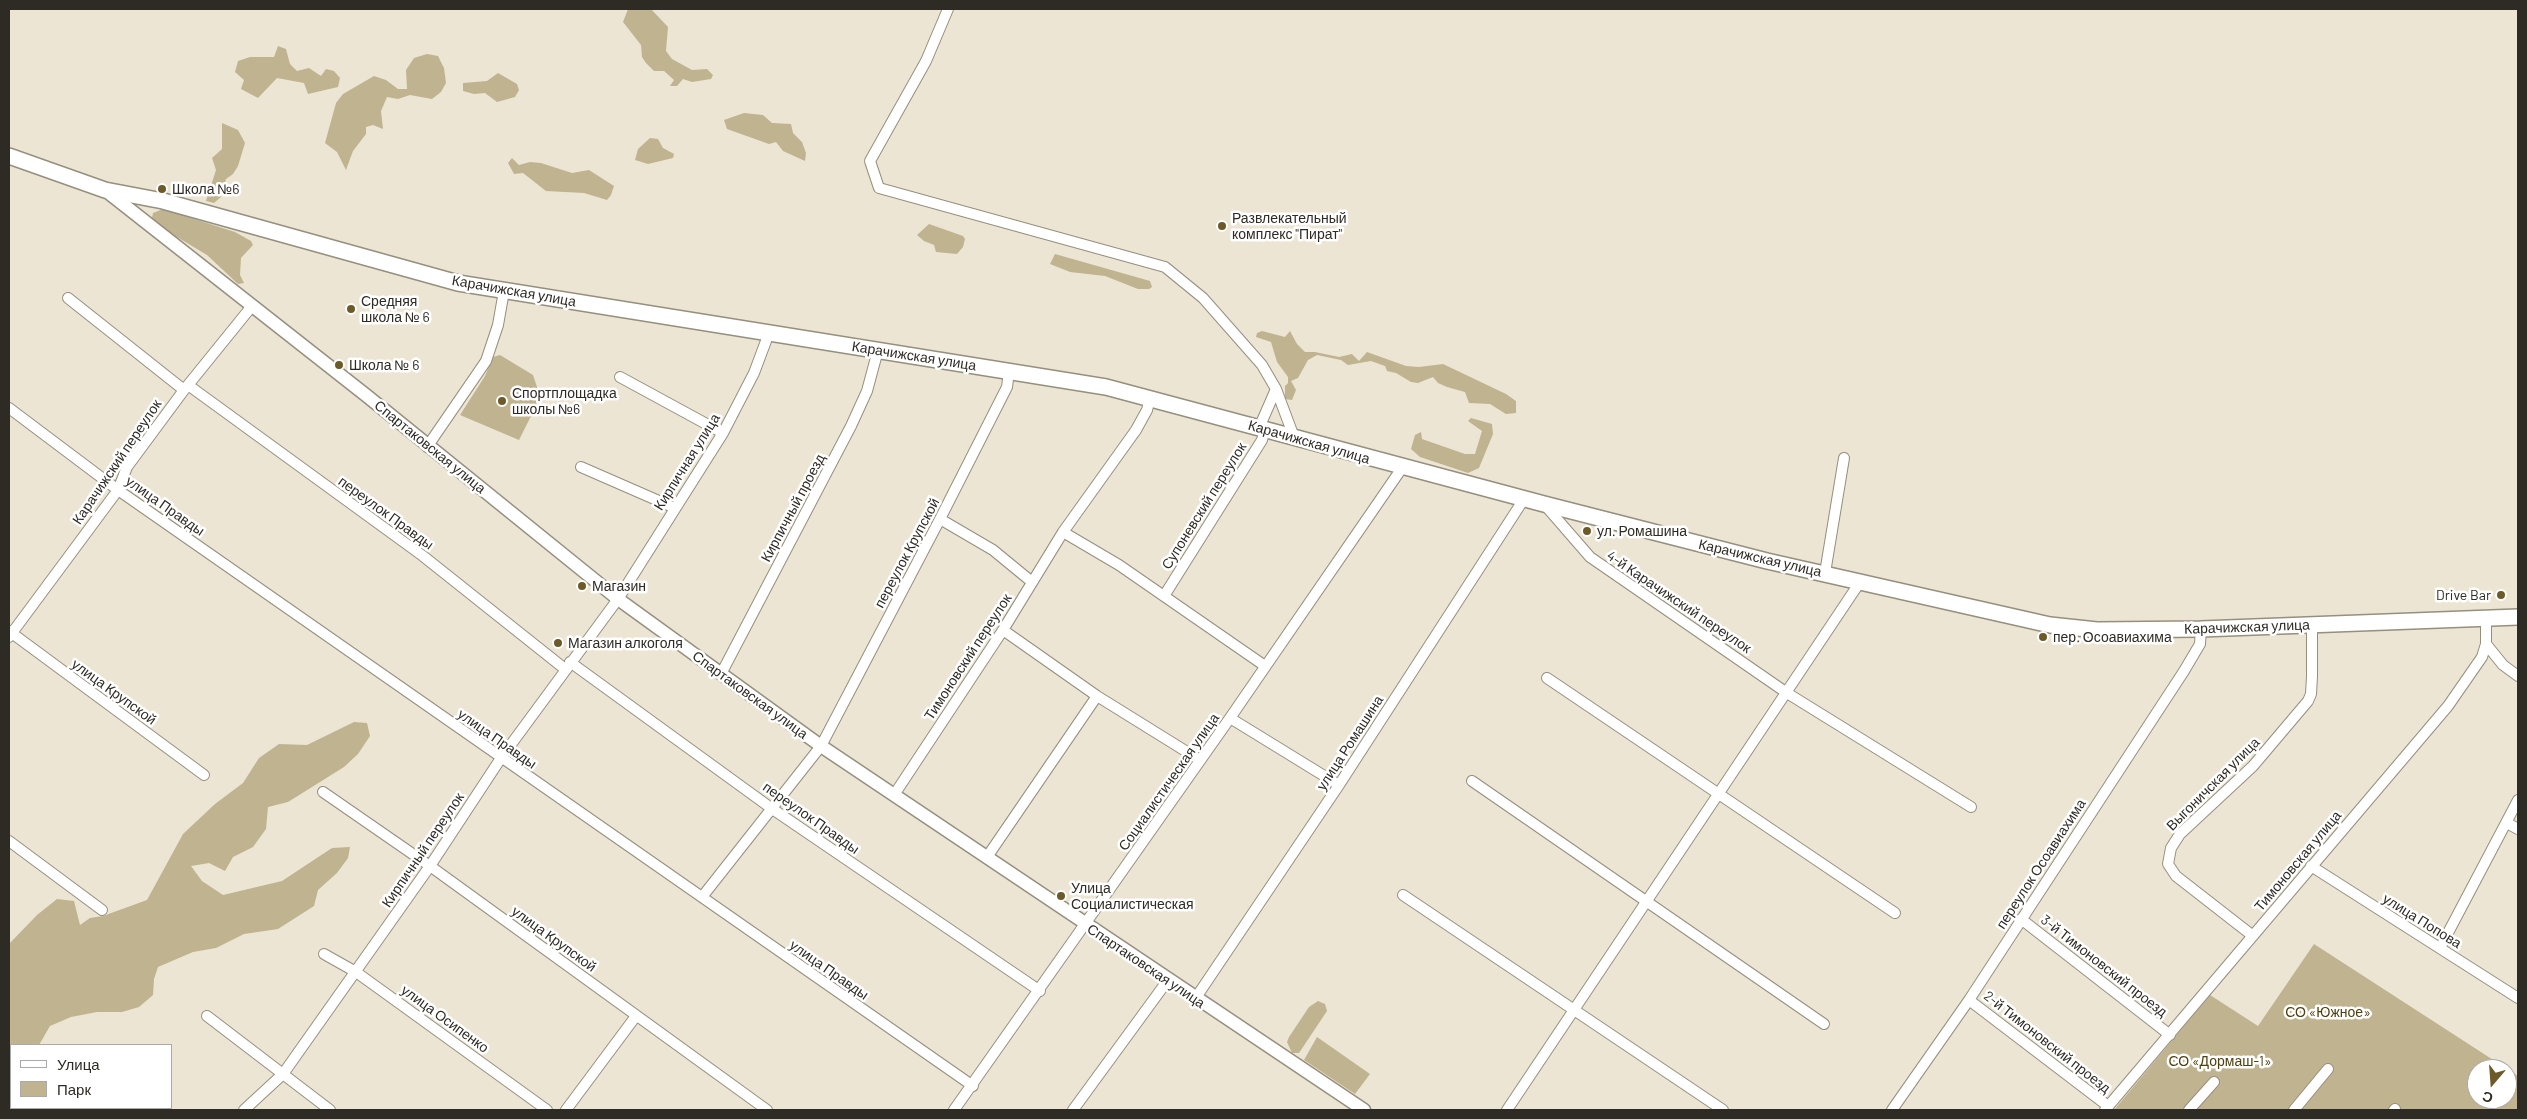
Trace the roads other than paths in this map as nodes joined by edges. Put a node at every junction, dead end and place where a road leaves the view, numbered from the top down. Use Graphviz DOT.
graph roads {
  1 [pos="948,9"];
  2 [pos="9,156"];
  3 [pos="105,190"];
  4 [pos="504,290"];
  5 [pos="68,298"];
  6 [pos="252,306"];
  7 [pos="769,333"];
  8 [pos="878,350"];
  9 [pos="1009,370"];
  10 [pos="620,377"];
  11 [pos="186,387"];
  12 [pos="1276,390"];
  13 [pos="1150,398"];
  14 [pos="9,408"];
  15 [pos="1262,428"];
  16 [pos="723,433"];
  17 [pos="1294,437"];
  18 [pos="428,447"];
  19 [pos="1844,458"];
  20 [pos="582,467"];
  21 [pos="1402,468"];
  22 [pos="118,490"];
  23 [pos="1524,499"];
  24 [pos="1544,504"];
  25 [pos="675,508"];
  26 [pos="940,519"];
  27 [pos="1063,532"];
  28 [pos="1825,573"];
  29 [pos="1032,582"];
  30 [pos="1860,582"];
  31 [pos="1164,596"];
  32 [pos="618,599"];
  33 [pos="2518,617"];
  34 [pos="2486,618"];
  35 [pos="2312,624"];
  36 [pos="2201,629"];
  37 [pos="1003,630"];
  38 [pos="10,634"];
  39 [pos="2486,644"];
  40 [pos="568,665"];
  41 [pos="1265,666"];
  42 [pos="721,674"];
  43 [pos="2518,676"];
  44 [pos="1547,678"];
  45 [pos="1787,693"];
  46 [pos="1097,696"];
  47 [pos="1230,718"];
  48 [pos="821,746"];
  49 [pos="501,758"];
  50 [pos="1200,760"];
  51 [pos="204,775"];
  52 [pos="1472,781"];
  53 [pos="1339,785"];
  54 [pos="323,792"];
  55 [pos="894,795"];
  56 [pos="1718,795"];
  57 [pos="2518,800"];
  58 [pos="1971,807"];
  59 [pos="771,808"];
  60 [pos="2507,823"];
  61 [pos="2518,829"];
  62 [pos="9,841"];
  63 [pos="987,857"];
  64 [pos="430,866"];
  65 [pos="2311,866"];
  66 [pos="1403,895"];
  67 [pos="702,897"];
  68 [pos="1646,900"];
  69 [pos="102,910"];
  70 [pos="1895,913"];
  71 [pos="2021,919"];
  72 [pos="1086,924"];
  73 [pos="2253,936"];
  74 [pos="2440,948"];
  75 [pos="324,954"];
  76 [pos="356,972"];
  77 [pos="1168,980"];
  78 [pos="1040,991"];
  79 [pos="2518,998"];
  80 [pos="1195,999"];
  81 [pos="1969,1000"];
  82 [pos="1572,1010"];
  83 [pos="207,1016"];
  84 [pos="636,1016"];
  85 [pos="1824,1024"];
  86 [pos="2170,1035"];
  87 [pos="2328,1068"];
  88 [pos="283,1074"];
  89 [pos="2214,1082"];
  90 [pos="973,1086"];
  91 [pos="1356,1108"];
  92 [pos="2106,1108"];
  93 [pos="244,1110"];
  94 [pos="330,1110"];
  95 [pos="546,1110"];
  96 [pos="566,1110"];
  97 [pos="767,1110"];
  98 [pos="954,1110"];
  99 [pos="1073,1110"];
  100 [pos="1507,1110"];
  101 [pos="1723,1110"];
  102 [pos="1892,1110"];
  103 [pos="2189,1110"];
  104 [pos="2294,1110"];
  1 -- 12 [label="street"];
  2 -- 3 [label="main road, Спартаковская улица"];
  3 -- 4 [label="main road, Карачижская улица"];
  3 -- 6 [label="street, Спартаковская улица"];
  4 -- 7 [label="main road, Карачижская улица"];
  4 -- 18 [label="street"];
  5 -- 11 [label="street, переулок Правды"];
  6 -- 11 [label="street, Карачижский переулок"];
  6 -- 18 [label="street, Спартаковская улица"];
  7 -- 8 [label="main road, Карачижская улица"];
  7 -- 16 [label="street, Кирпичная улица"];
  8 -- 9 [label="main road, Карачижская улица"];
  8 -- 42 [label="street, Кирпичный проезд"];
  9 -- 13 [label="main road, Карачижская улица"];
  9 -- 26 [label="street, переулок Крупской"];
  10 -- 16 [label="street"];
  11 -- 22 [label="street, Карачижский переулок"];
  11 -- 40 [label="street, переулок Правды"];
  12 -- 15 [label="street, Супоневский переулок"];
  12 -- 17 [label="street"];
  13 -- 15 [label="main road, Карачижская улица"];
  13 -- 27 [label="street, Тимоновский переулок"];
  14 -- 22 [label="street, улица Правды"];
  15 -- 17 [label="main road, Карачижская улица"];
  15 -- 31 [label="street, Супоневский переулок"];
  16 -- 25 [label="street, Кирпичная улица"];
  17 -- 21 [label="main road, Карачижская улица"];
  18 -- 32 [label="street, Спартаковская улица"];
  19 -- 28 [label="street"];
  20 -- 25 [label="street"];
  21 -- 23 [label="main road, Карачижская улица"];
  21 -- 41 [label="street, Социалистическая улица"];
  22 -- 38 [label="street, Карачижский переулок"];
  22 -- 49 [label="street, улица Правды"];
  23 -- 24 [label="main road, Карачижская улица"];
  23 -- 53 [label="street, улица Ромашина"];
  24 -- 28 [label="main road, Карачижская улица"];
  24 -- 45 [label="street, 4-й Карачижский переулок"];
  25 -- 32 [label="street, Кирпичная улица"];
  26 -- 29 [label="street"];
  26 -- 48 [label="street, переулок Крупской"];
  27 -- 29 [label="street, Тимоновский переулок"];
  27 -- 31 [label="street"];
  28 -- 30 [label="main road, Карачижская улица"];
  29 -- 37 [label="street, Тимоновский переулок"];
  30 -- 36 [label="main road, Карачижская улица"];
  30 -- 45 [label="street"];
  31 -- 41 [label="street"];
  32 -- 40 [label="street, Кирпичный переулок"];
  32 -- 42 [label="street, Спартаковская улица"];
  33 -- 34 [label="main road, Карачижская улица"];
  34 -- 35 [label="main road, Карачижская улица"];
  34 -- 39 [label="street, Тимоновская улица"];
  35 -- 36 [label="main road, Карачижская улица"];
  35 -- 73 [label="street, Выгоничская улица"];
  36 -- 71 [label="street, переулок Осоавиахима"];
  37 -- 46 [label="street"];
  37 -- 55 [label="street, Тимоновский переулок"];
  38 -- 51 [label="street, улица Крупской"];
  39 -- 43 [label="street"];
  39 -- 65 [label="street, Тимоновская улица"];
  40 -- 49 [label="street, Кирпичный переулок"];
  40 -- 59 [label="street, переулок Правды"];
  41 -- 47 [label="street, Социалистическая улица"];
  42 -- 48 [label="street, Спартаковская улица"];
  44 -- 56 [label="street"];
  45 -- 56 [label="street"];
  45 -- 58 [label="street, 4-й Карачижский переулок"];
  46 -- 50 [label="street"];
  46 -- 63 [label="street"];
  47 -- 50 [label="street, Социалистическая улица"];
  47 -- 53 [label="street"];
  48 -- 55 [label="street, Спартаковская улица"];
  48 -- 59 [label="street, переулок Крупской"];
  49 -- 64 [label="street, Кирпичный переулок"];
  49 -- 67 [label="street, улица Правды"];
  50 -- 72 [label="street, Социалистическая улица"];
  52 -- 68 [label="street"];
  53 -- 80 [label="street, улица Ромашина"];
  54 -- 64 [label="street, улица Крупской"];
  55 -- 63 [label="street, Спартаковская улица"];
  56 -- 68 [label="street"];
  56 -- 70 [label="street"];
  57 -- 60 [label="street"];
  59 -- 67 [label="street, переулок Крупской"];
  59 -- 78 [label="street, переулок Правды"];
  60 -- 61 [label="street"];
  60 -- 74 [label="street"];
  62 -- 69 [label="street"];
  63 -- 72 [label="street, Спартаковская улица"];
  64 -- 76 [label="street, Кирпичный переулок"];
  64 -- 84 [label="street, улица Крупской"];
  65 -- 73 [label="street, Тимоновская улица"];
  65 -- 74 [label="street, улица Попова"];
  66 -- 82 [label="street"];
  67 -- 90 [label="street, улица Правды"];
  68 -- 82 [label="street"];
  68 -- 85 [label="street"];
  71 -- 81 [label="street, переулок Осоавиахима"];
  71 -- 86 [label="street, 3-й Тимоновский проезд"];
  72 -- 77 [label="street, Спартаковская улица"];
  72 -- 78 [label="street, Социалистическая улица"];
  73 -- 86 [label="street, Тимоновская улица"];
  74 -- 79 [label="street, улица Попова"];
  75 -- 76 [label="street, улица Осипенко"];
  76 -- 88 [label="street, Кирпичный переулок"];
  76 -- 95 [label="street, улица Осипенко"];
  77 -- 80 [label="street, Спартаковская улица"];
  77 -- 99 [label="street"];
  78 -- 90 [label="street, Социалистическая улица"];
  80 -- 91 [label="street, Спартаковская улица"];
  81 -- 92 [label="street, 2-й Тимоновский проезд"];
  81 -- 102 [label="street, переулок Осоавиахима"];
  82 -- 100 [label="street"];
  82 -- 101 [label="street"];
  83 -- 88 [label="street"];
  84 -- 96 [label="street"];
  84 -- 97 [label="street, улица Крупской"];
  86 -- 92 [label="street, Тимоновская улица"];
  87 -- 104 [label="street"];
  88 -- 93 [label="street, Кирпичный переулок"];
  88 -- 94 [label="street"];
  89 -- 103 [label="street"];
  90 -- 98 [label="street, Социалистическая улица"];
}
